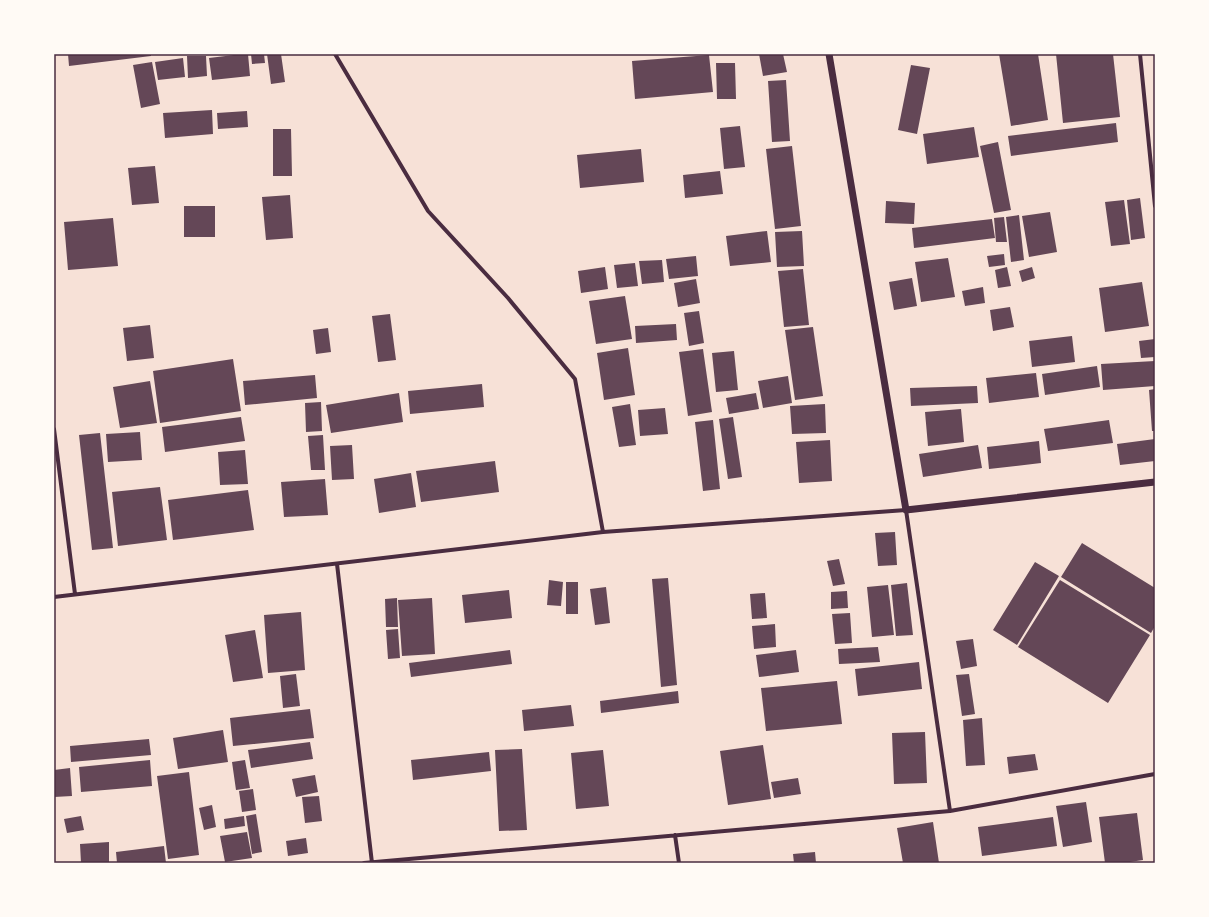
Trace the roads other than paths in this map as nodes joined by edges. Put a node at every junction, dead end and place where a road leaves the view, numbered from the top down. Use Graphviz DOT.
graph roads {
  1 [pos="335,54"];
  2 [pos="829,54"];
  3 [pos="1140,54"];
  4 [pos="1155,206"];
  5 [pos="54,429"];
  6 [pos="1155,482"];
  7 [pos="906,510"];
  8 [pos="603,532"];
  9 [pos="337,564"];
  10 [pos="75,594"];
  11 [pos="54,597"];
  12 [pos="1155,774"];
  13 [pos="950,811"];
  14 [pos="675,836"];
  15 [pos="372,862"];
  16 [pos="364,863"];
  17 [pos="679,863"];
  1 -- 8 [label="street"];
  2 -- 7 [label="street"];
  3 -- 4 [label="street"];
  5 -- 10 [label="street"];
  6 -- 7 [label="street"];
  7 -- 8 [label="street"];
  7 -- 13 [label="street"];
  8 -- 9 [label="street"];
  9 -- 10 [label="street"];
  9 -- 15 [label="street"];
  10 -- 11 [label="street"];
  12 -- 13 [label="street"];
  13 -- 14 [label="street"];
  14 -- 15 [label="street"];
  14 -- 17 [label="street"];
  15 -- 16 [label="street"];
}
